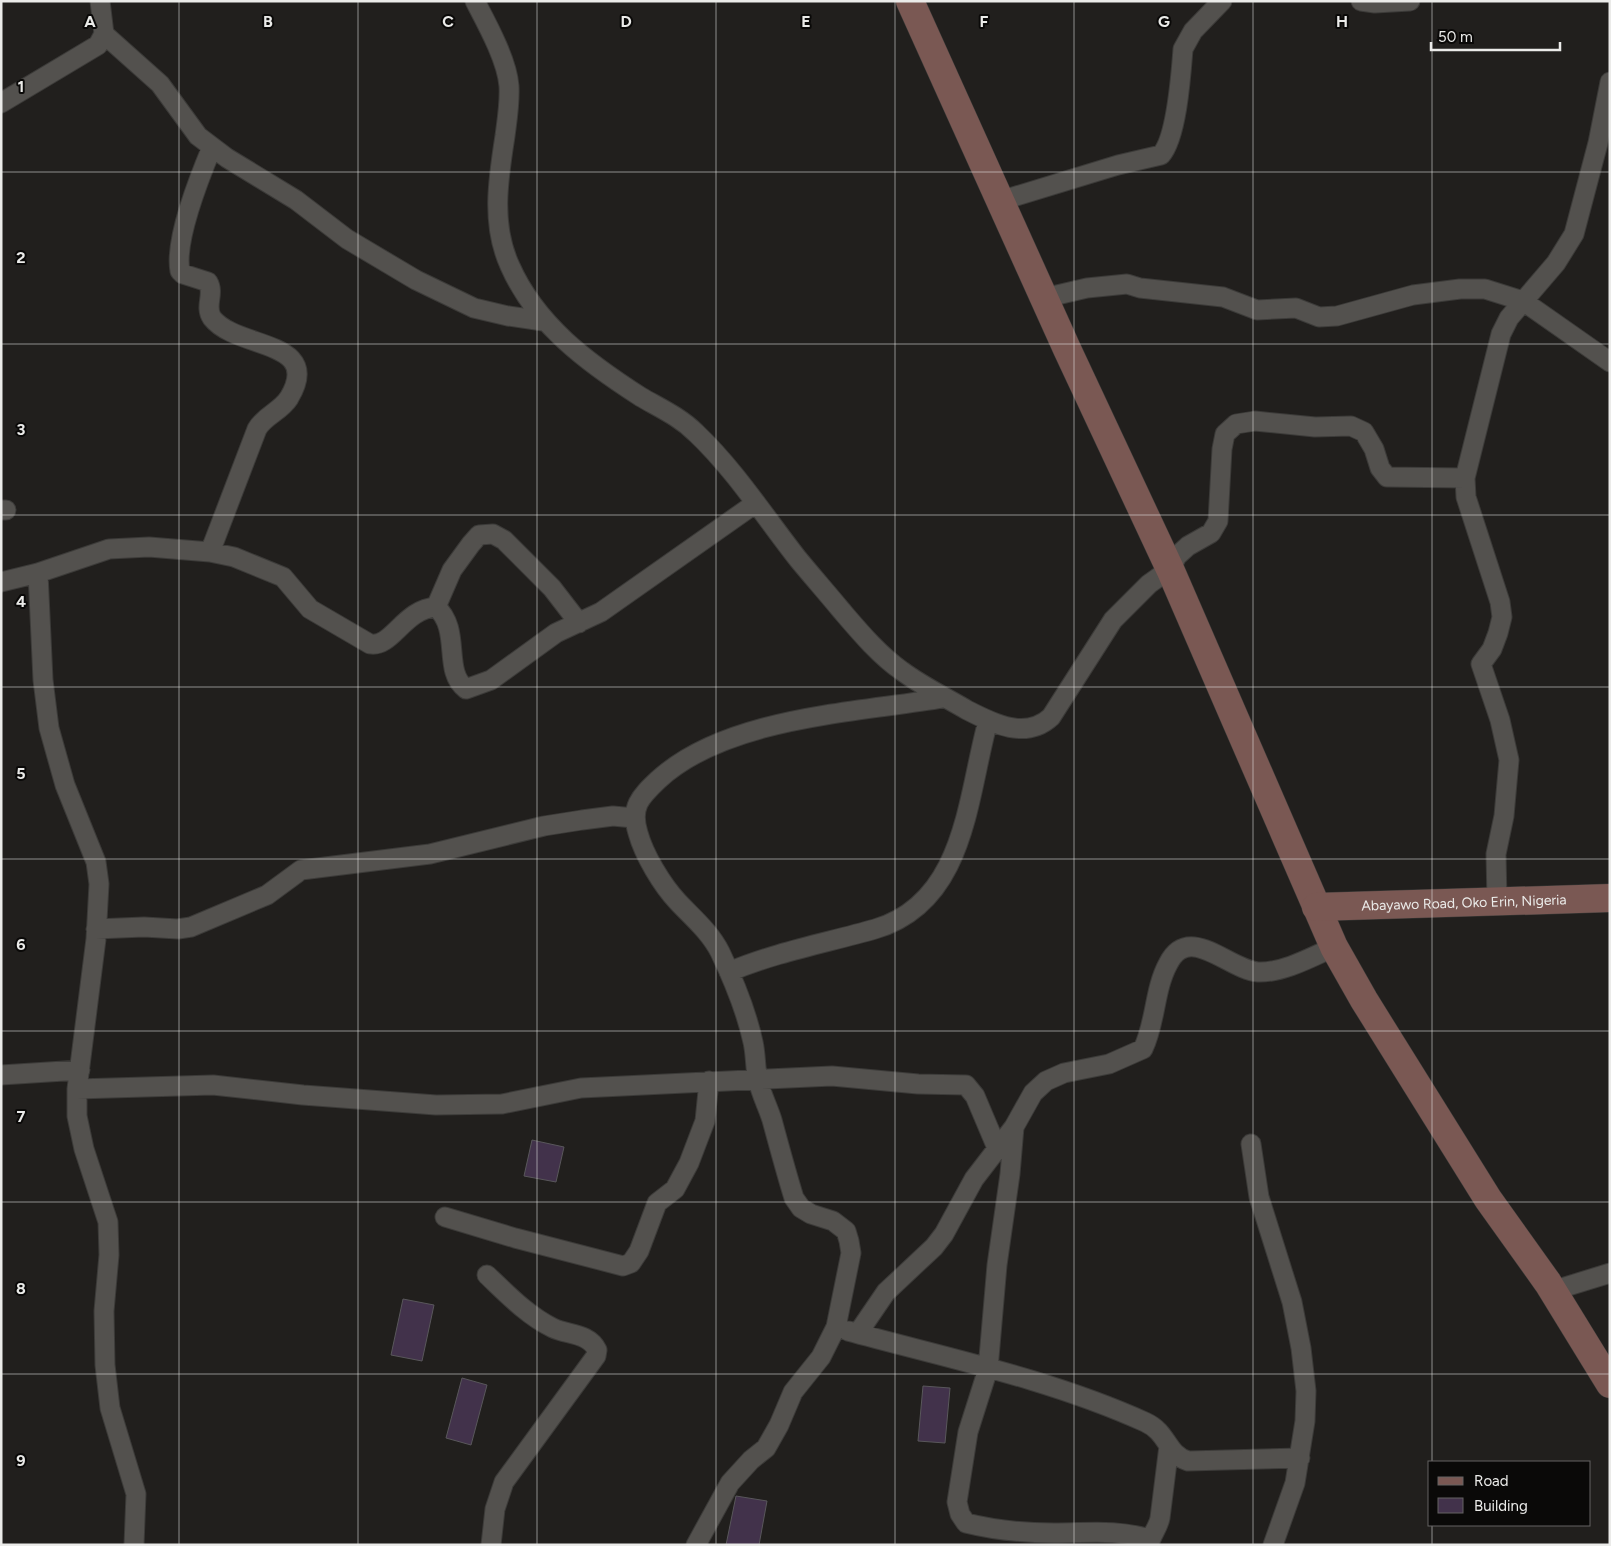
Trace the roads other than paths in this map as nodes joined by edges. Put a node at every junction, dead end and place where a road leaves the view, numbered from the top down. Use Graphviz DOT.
graph roads {
  1 [pos="100,1"];
  2 [pos="475,1"];
  3 [pos="910,1"];
  4 [pos="1222,1"];
  5 [pos="1361,1"];
  6 [pos="1410,1"];
  7 [pos="104,34"];
  8 [pos="1610,82"];
  9 [pos="1,103"];
  10 [pos="212,147"];
  11 [pos="1000,201"];
  12 [pos="1044,298"];
  13 [pos="1523,300"];
  14 [pos="543,320"];
  15 [pos="1610,362"];
  16 [pos="1465,478"];
  17 [pos="756,503"];
  18 [pos="210,552"];
  19 [pos="1170,569"];
  20 [pos="38,573"];
  21 [pos="1,582"];
  22 [pos="436,607"];
  23 [pos="579,623"];
  24 [pos="943,698"];
  25 [pos="988,721"];
  26 [pos="634,818"];
  27 [pos="1610,898"];
  28 [pos="1497,901"];
  29 [pos="1316,907"];
  30 [pos="96,930"];
  31 [pos="1334,947"];
  32 [pos="729,972"];
  33 [pos="80,1070"];
  34 [pos="1,1075"];
  35 [pos="709,1081"];
  36 [pos="758,1081"];
  37 [pos="77,1089"];
  38 [pos="1014,1127"];
  39 [pos="1251,1144"];
  40 [pos="997,1148"];
  41 [pos="445,1217"];
  42 [pos="1610,1273"];
  43 [pos="487,1275"];
  44 [pos="1552,1291"];
  45 [pos="836,1327"];
  46 [pos="858,1334"];
  47 [pos="988,1369"];
  48 [pos="1610,1384"];
  49 [pos="1169,1446"];
  50 [pos="1300,1458"];
  51 [pos="1149,1542"];
  52 [pos="134,1545"];
  53 [pos="490,1545"];
  54 [pos="696,1545"];
  55 [pos="1273,1545"];
  1 -- 7 [label="street"];
  2 -- 14 [label="street"];
  3 -- 11 [label="street"];
  4 -- 11 [label="street"];
  5 -- 6 [label="street"];
  7 -- 9 [label="street"];
  7 -- 10 [label="street"];
  8 -- 13 [label="street"];
  10 -- 14 [label="street"];
  10 -- 18 [label="street"];
  11 -- 12 [label="street"];
  12 -- 13 [label="street"];
  12 -- 19 [label="street"];
  13 -- 15 [label="street"];
  13 -- 16 [label="street"];
  14 -- 17 [label="street"];
  16 -- 19 [label="street"];
  16 -- 28 [label="street"];
  17 -- 23 [label="street"];
  17 -- 24 [label="street"];
  18 -- 20 [label="street"];
  18 -- 22 [label="street"];
  19 -- 25 [label="street"];
  19 -- 29 [label="street"];
  20 -- 21 [label="street"];
  20 -- 30 [label="street"];
  22 -- 23 [label="street"];
  22 -- 23 [label="street"];
  24 -- 25 [label="street"];
  24 -- 26 [label="street"];
  25 -- 32 [label="street"];
  26 -- 30 [label="street"];
  26 -- 32 [label="street"];
  27 -- 28 [label="street, Abayawo Road, Oko Erin, Nigeria"];
  28 -- 29 [label="street, Abayawo Road, Oko Erin, Nigeria"];
  29 -- 31 [label="street"];
  30 -- 33 [label="street"];
  31 -- 38 [label="street"];
  31 -- 44 [label="street"];
  32 -- 36 [label="street"];
  33 -- 34 [label="street"];
  33 -- 37 [label="street"];
  35 -- 36 [label="street"];
  35 -- 37 [label="street"];
  35 -- 41 [label="street"];
  36 -- 40 [label="street"];
  36 -- 45 [label="street"];
  37 -- 52 [label="street"];
  38 -- 40 [label="street"];
  38 -- 47 [label="street"];
  39 -- 50 [label="street"];
  40 -- 46 [label="street"];
  42 -- 44 [label="street"];
  43 -- 53 [label="street"];
  44 -- 48 [label="street"];
  45 -- 46 [label="street"];
  45 -- 54 [label="street"];
  46 -- 47 [label="street"];
  47 -- 49 [label="street"];
  47 -- 51 [label="street"];
  49 -- 50 [label="street"];
  49 -- 51 [label="street"];
  50 -- 55 [label="street"];
}
